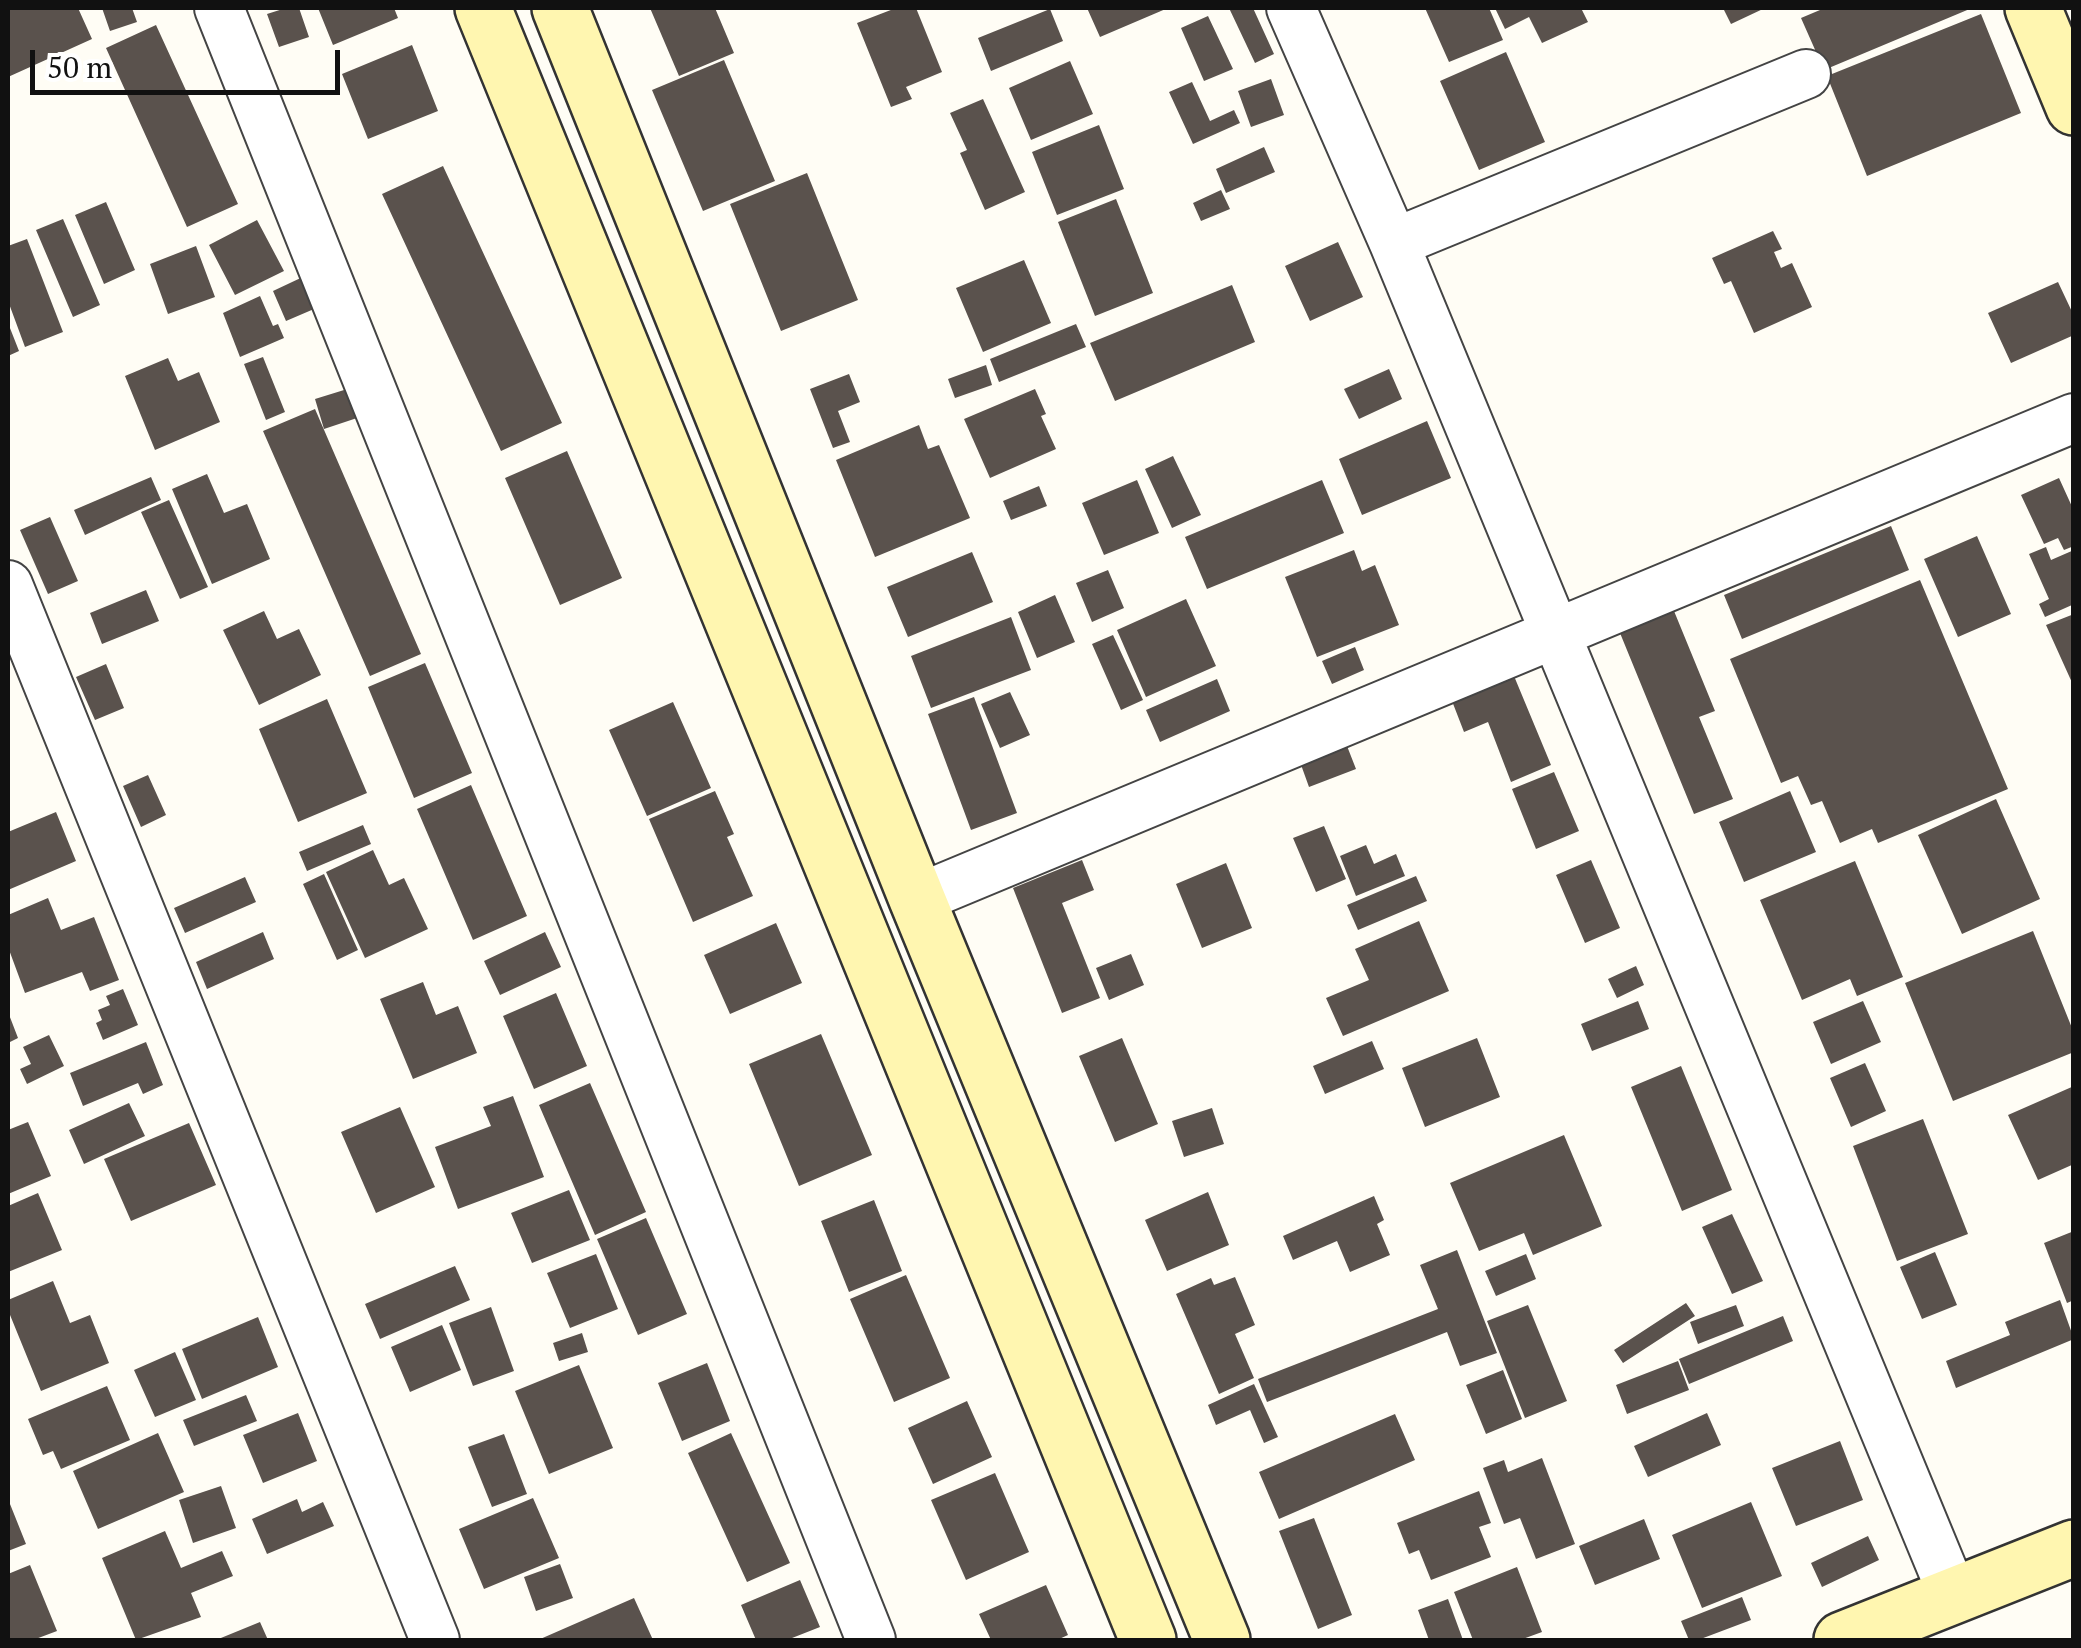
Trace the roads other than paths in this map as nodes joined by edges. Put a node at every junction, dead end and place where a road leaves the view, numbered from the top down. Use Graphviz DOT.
graph roads {
  1 [pos="219,8"];
  2 [pos="483,8"];
  3 [pos="560,8"];
  4 [pos="1291,8"];
  5 [pos="2032,8"];
  6 [pos="1806,74"];
  7 [pos="2074,108"];
  8 [pos="1394,244"];
  9 [pos="2074,418"];
  10 [pos="8,585"];
  11 [pos="1553,632"];
  12 [pos="917,899"];
  13 [pos="2074,1548"];
  14 [pos="1953,1595"];
  15 [pos="435,1640"];
  16 [pos="871,1640"];
  17 [pos="1148,1640"];
  18 [pos="1222,1640"];
  19 [pos="1842,1640"];
  1 -- 16 [label="street"];
  2 -- 17 [label="street"];
  3 -- 12 [label="street"];
  4 -- 8 [label="street"];
  5 -- 7 [label="street"];
  6 -- 8 [label="street"];
  8 -- 11 [label="street"];
  9 -- 11 [label="street"];
  10 -- 15 [label="street"];
  11 -- 12 [label="street"];
  11 -- 14 [label="street"];
  12 -- 18 [label="street"];
  13 -- 14 [label="street"];
  14 -- 19 [label="street"];
}
